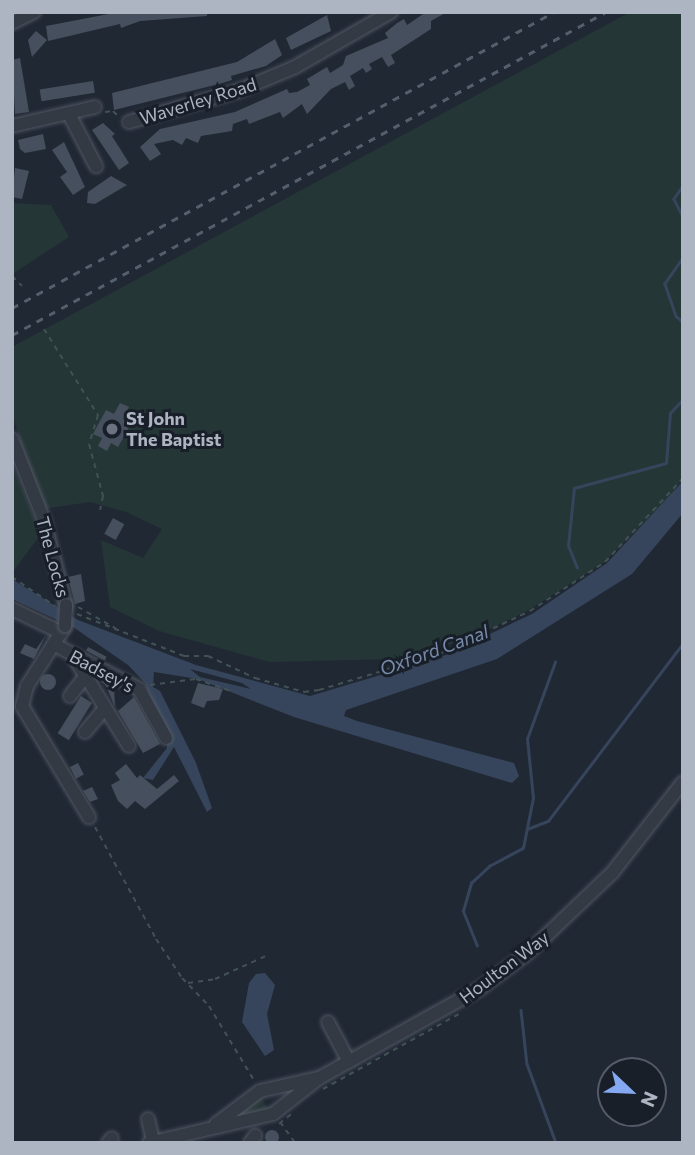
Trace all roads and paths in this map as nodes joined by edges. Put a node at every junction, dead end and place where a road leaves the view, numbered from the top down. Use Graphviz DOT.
graph roads {
  1 [pos="391,12"];
  2 [pos="30,13"];
  3 [pos="376,16"];
  4 [pos="12,23"];
  5 [pos="95,107"];
  6 [pos="69,114"];
  7 [pos="129,122"];
  8 [pos="12,126"];
  9 [pos="96,166"];
  10 [pos="12,276"];
  11 [pos="22,286"];
  12 [pos="44,329"];
  13 [pos="12,439"];
  14 [pos="683,478"];
  15 [pos="100,510"];
  16 [pos="12,577"];
  17 [pos="64,606"];
  18 [pos="12,609"];
  19 [pos="82,609"];
  20 [pos="77,614"];
  21 [pos="63,629"];
  22 [pos="116,629"];
  23 [pos="55,645"];
  24 [pos="72,654"];
  25 [pos="84,678"];
  26 [pos="156,682"];
  27 [pos="234,692"];
  28 [pos="70,696"];
  29 [pos="105,708"];
  30 [pos="85,732"];
  31 [pos="166,738"];
  32 [pos="129,746"];
  33 [pos="683,782"];
  34 [pos="89,817"];
  35 [pos="266,956"];
  36 [pos="187,983"];
  37 [pos="328,1022"];
  38 [pos="349,1062"];
  39 [pos="252,1078"];
  40 [pos="319,1078"];
  41 [pos="148,1119"];
  42 [pos="213,1127"];
  43 [pos="197,1138"];
  44 [pos="151,1142"];
  1 -- 3 [label="street, Waverley Road"];
  2 -- 4 [label="street"];
  3 -- 7 [label="street, Waverley Road"];
  5 -- 6 [label="street"];
  5 -- 7 [label="path"];
  6 -- 8 [label="street"];
  6 -- 9 [label="street"];
  10 -- 11 [label="path"];
  12 -- 15 [label="path"];
  13 -- 17 [label="street, The Locks"];
  14 -- 22 [label="path"];
  16 -- 17 [label="path"];
  17 -- 19 [label="path"];
  17 -- 20 [label="path"];
  17 -- 21 [label="street, The Locks, bridge"];
  18 -- 21 [label="street"];
  19 -- 20 [label="path"];
  19 -- 22 [label="path"];
  20 -- 22 [label="path"];
  21 -- 23 [label="street"];
  23 -- 24 [label="street, Badsey's"];
  23 -- 34 [label="street"];
  24 -- 25 [label="street"];
  24 -- 31 [label="street, Badsey's"];
  25 -- 28 [label="street"];
  25 -- 29 [label="street"];
  26 -- 27 [label="path"];
  29 -- 30 [label="street"];
  29 -- 32 [label="street"];
  33 -- 38 [label="street, Houlton Way"];
  34 -- 36 [label="path"];
  35 -- 36 [label="path"];
  36 -- 39 [label="path"];
  37 -- 38 [label="street"];
  38 -- 40 [label="street, Houlton Way"];
  40 -- 42 [label="street, Houlton Way"];
  40 -- 42 [label="street, Houlton Way"];
  41 -- 44 [label="street"];
  42 -- 43 [label="street, Houlton Way"];
  43 -- 44 [label="street, Houlton Way"];
}
